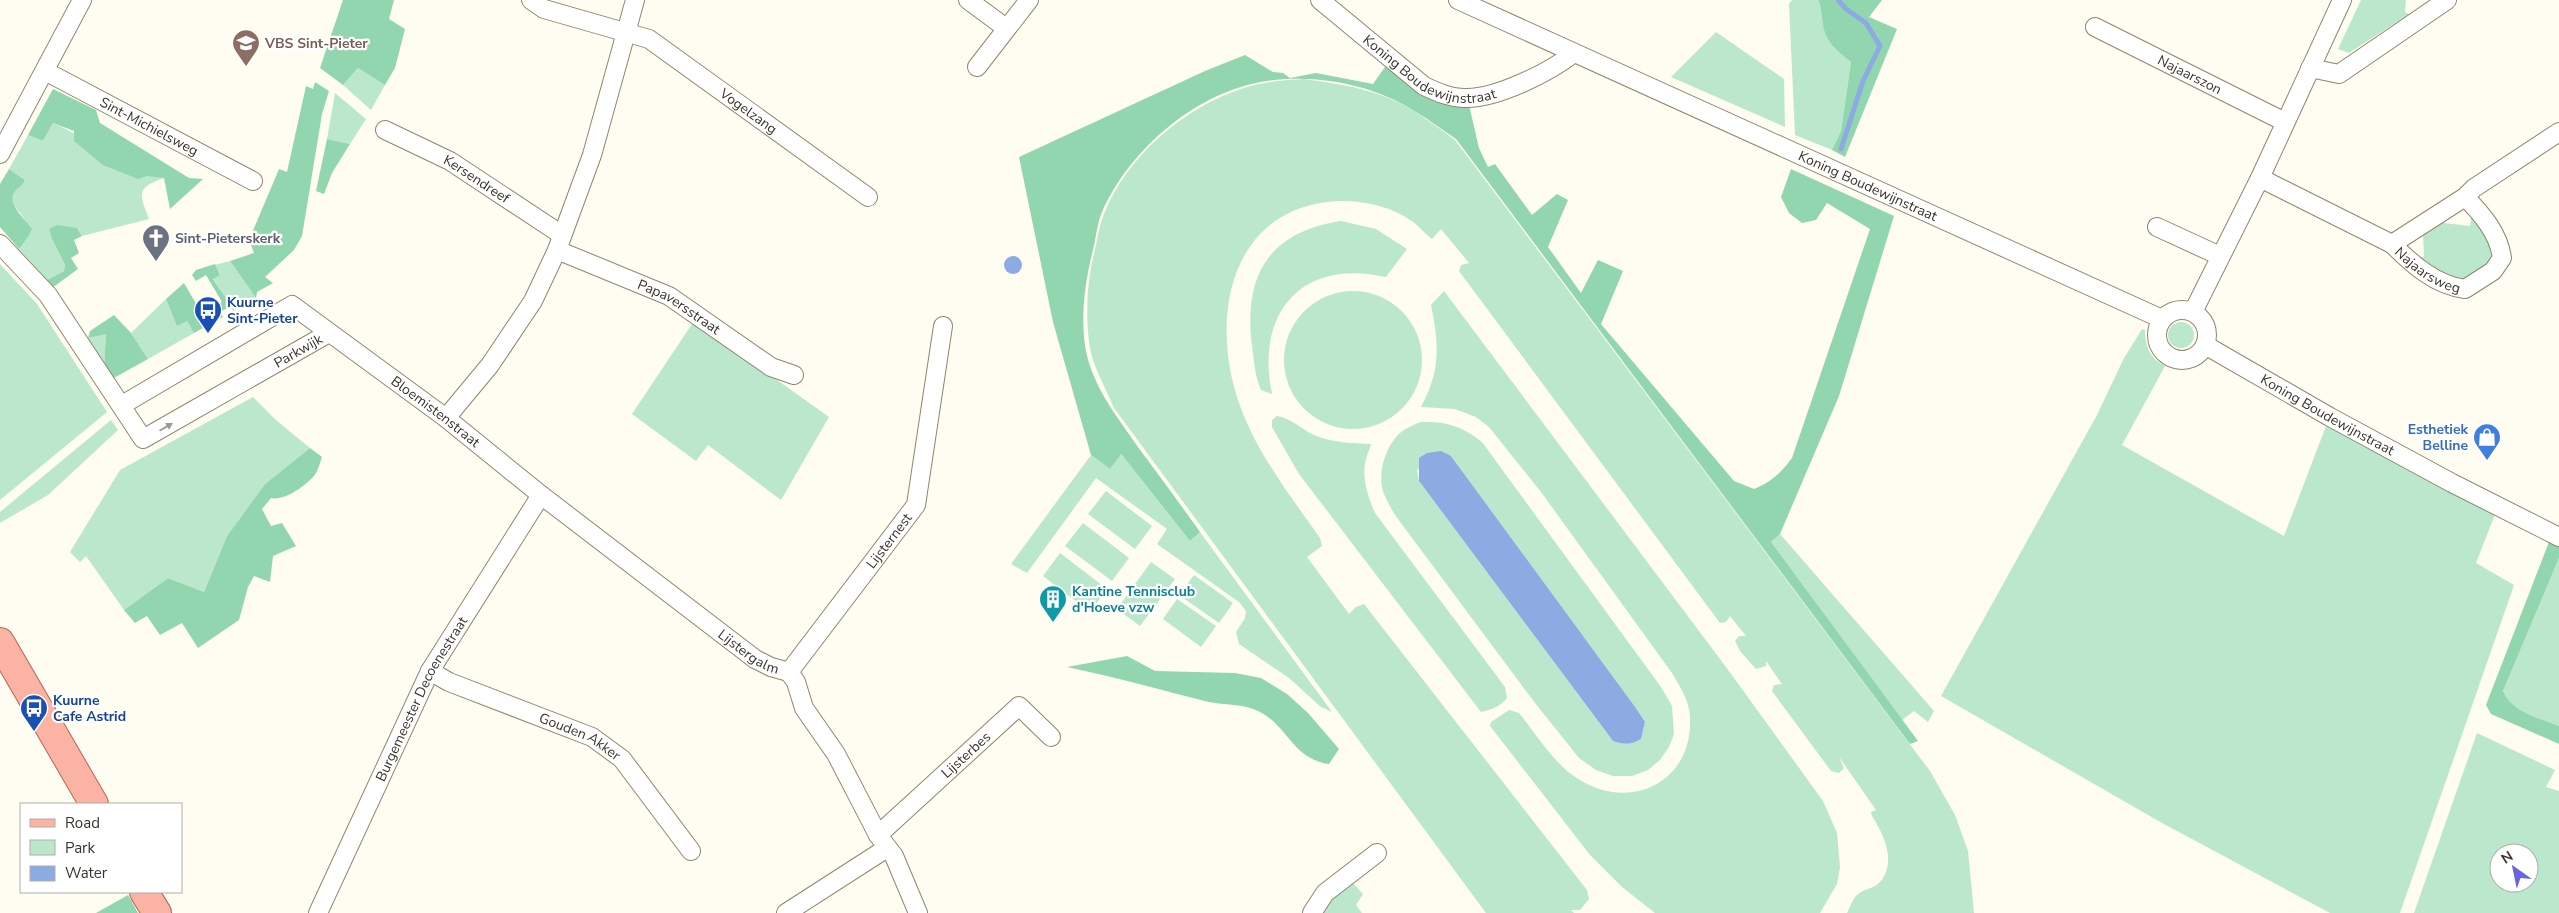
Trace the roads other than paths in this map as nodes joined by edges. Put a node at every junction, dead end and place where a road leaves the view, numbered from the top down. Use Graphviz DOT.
graph roads {
  1 [pos="82,0"];
  2 [pos="531,0"];
  3 [pos="635,0"];
  4 [pos="968,0"];
  5 [pos="1029,0"];
  6 [pos="1320,0"];
  7 [pos="1458,0"];
  8 [pos="2342,0"];
  9 [pos="2440,2"];
  10 [pos="2095,27"];
  11 [pos="1006,28"];
  12 [pos="625,32"];
  13 [pos="1574,53"];
  14 [pos="977,67"];
  15 [pos="2310,68"];
  16 [pos="45,71"];
  17 [pos="2285,122"];
  18 [pos="385,130"];
  19 [pos="2559,132"];
  20 [pos="0,154"];
  21 [pos="2260,178"];
  22 [pos="254,181"];
  23 [pos="868,197"];
  24 [pos="2465,197"];
  25 [pos="2157,226"];
  26 [pos="559,242"];
  27 [pos="0,244"];
  28 [pos="2392,244"];
  29 [pos="2220,256"];
  30 [pos="2193,312"];
  31 [pos="2162,320"];
  32 [pos="943,326"];
  33 [pos="329,332"];
  34 [pos="2205,345"];
  35 [pos="794,374"];
  36 [pos="122,405"];
  37 [pos="446,418"];
  38 [pos="541,495"];
  39 [pos="2559,537"];
  40 [pos="0,642"];
  41 [pos="430,671"];
  42 [pos="788,672"];
  43 [pos="1051,737"];
  44 [pos="93,803"];
  45 [pos="882,842"];
  46 [pos="691,851"];
  47 [pos="1377,853"];
  48 [pos="145,893"];
  49 [pos="157,913"];
  50 [pos="318,913"];
  51 [pos="786,913"];
  52 [pos="918,913"];
  53 [pos="1312,913"];
  1 -- 16 [label="street"];
  2 -- 12 [label="street, Vogelzang"];
  3 -- 12 [label="street"];
  4 -- 11 [label="street"];
  5 -- 11 [label="street"];
  6 -- 13 [label="street, Koning Boudewijnstraat"];
  7 -- 13 [label="street, Koning Boudewijnstraat"];
  8 -- 15 [label="street"];
  9 -- 15 [label="street"];
  10 -- 17 [label="street, Najaarszon"];
  11 -- 14 [label="street"];
  12 -- 23 [label="street, Vogelzang"];
  12 -- 26 [label="street"];
  13 -- 31 [label="street, Koning Boudewijnstraat"];
  15 -- 17 [label="street"];
  16 -- 20 [label="street"];
  16 -- 22 [label="street, Sint-Michielsweg"];
  17 -- 21 [label="street"];
  18 -- 26 [label="street, Kersendreef"];
  19 -- 24 [label="street, Najaarsweg"];
  21 -- 28 [label="street, Najaarsweg"];
  21 -- 29 [label="street"];
  24 -- 28 [label="street, Najaarsweg"];
  24 -- 28 [label="street, Najaarsweg"];
  25 -- 29 [label="street"];
  26 -- 35 [label="street, Papaversstraat"];
  26 -- 37 [label="street"];
  27 -- 36 [label="street, Parkwijk"];
  29 -- 30 [label="street"];
  30 -- 31 [label="street"];
  30 -- 34 [label="street"];
  31 -- 34 [label="street"];
  32 -- 42 [label="street, Lijsternest"];
  33 -- 36 [label="street, Parkwijk"];
  36 -- 33 [label="street, Parkwijk, one-way"];
  33 -- 37 [label="street, Bloemistenstraat"];
  34 -- 39 [label="street, Koning Boudewijnstraat"];
  37 -- 38 [label="street, Bloemistenstraat"];
  38 -- 41 [label="street, Burgemeester Decoenestraat"];
  38 -- 42 [label="street, Lijstergalm"];
  40 -- 44 [label="main road"];
  41 -- 46 [label="street, Gouden Akker"];
  41 -- 50 [label="street, Burgemeester Decoenestraat"];
  42 -- 45 [label="street, Lijstergalm"];
  43 -- 45 [label="street, Lijsterbes"];
  45 -- 51 [label="street"];
  45 -- 52 [label="street, Lijstergalm"];
  47 -- 53 [label="street"];
  48 -- 49 [label="main road"];
}
